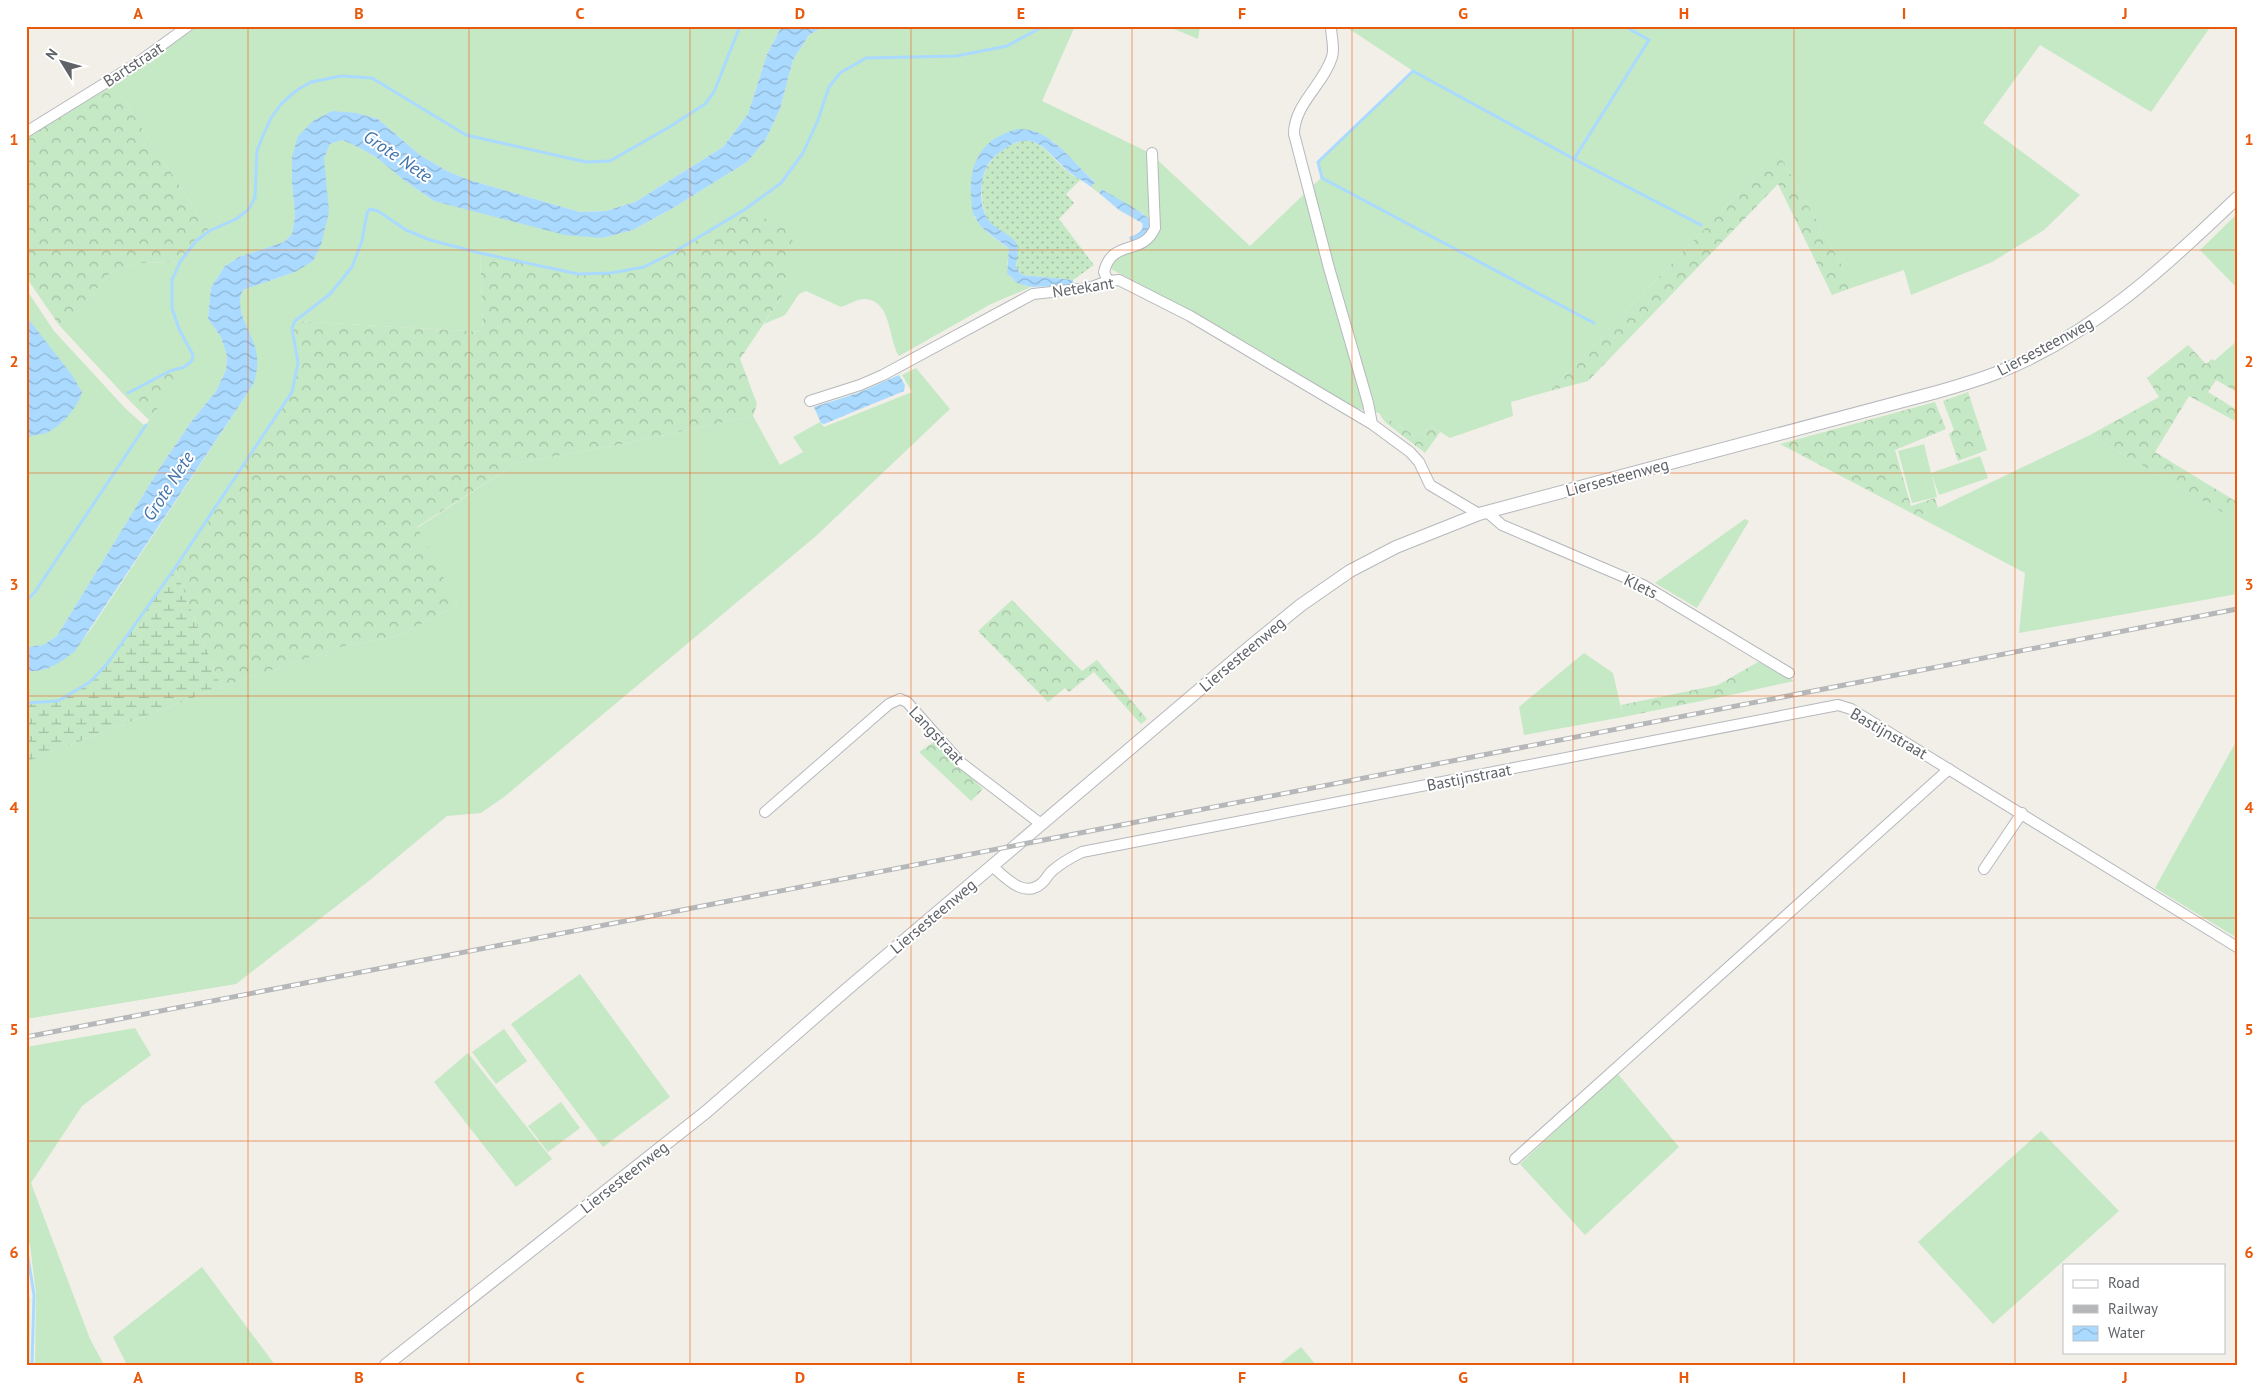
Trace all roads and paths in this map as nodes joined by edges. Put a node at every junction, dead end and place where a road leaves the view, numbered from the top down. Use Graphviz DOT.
graph roads {
  1 [pos="188,26"];
  2 [pos="1331,26"];
  3 [pos="26,132"];
  4 [pos="1152,153"];
  5 [pos="2237,198"];
  6 [pos="1108,281"];
  7 [pos="810,401"];
  8 [pos="1372,424"];
  9 [pos="1483,513"];
  10 [pos="1789,673"];
  11 [pos="1949,769"];
  12 [pos="765,812"];
  13 [pos="2022,813"];
  14 [pos="1041,824"];
  15 [pos="992,866"];
  16 [pos="1984,869"];
  17 [pos="2237,947"];
  18 [pos="1515,1159"];
  19 [pos="386,1365"];
  1 -- 3 [label="street, Bartstraat"];
  2 -- 8 [label="street"];
  4 -- 6 [label="street"];
  5 -- 9 [label="street, Liersesteenweg"];
  6 -- 7 [label="street, Netekant"];
  6 -- 8 [label="street, Netekant"];
  8 -- 9 [label="street, Netekant"];
  9 -- 10 [label="street, Klets"];
  9 -- 14 [label="street, Liersesteenweg"];
  11 -- 13 [label="street, Bastijnstraat"];
  11 -- 15 [label="street, Bastijnstraat"];
  11 -- 18 [label="street, Bastijnstraat"];
  12 -- 14 [label="street, Langstraat"];
  13 -- 16 [label="street"];
  13 -- 17 [label="street, Bastijnstraat"];
  14 -- 15 [label="street, Liersesteenweg"];
  15 -- 19 [label="street, Liersesteenweg"];
}
